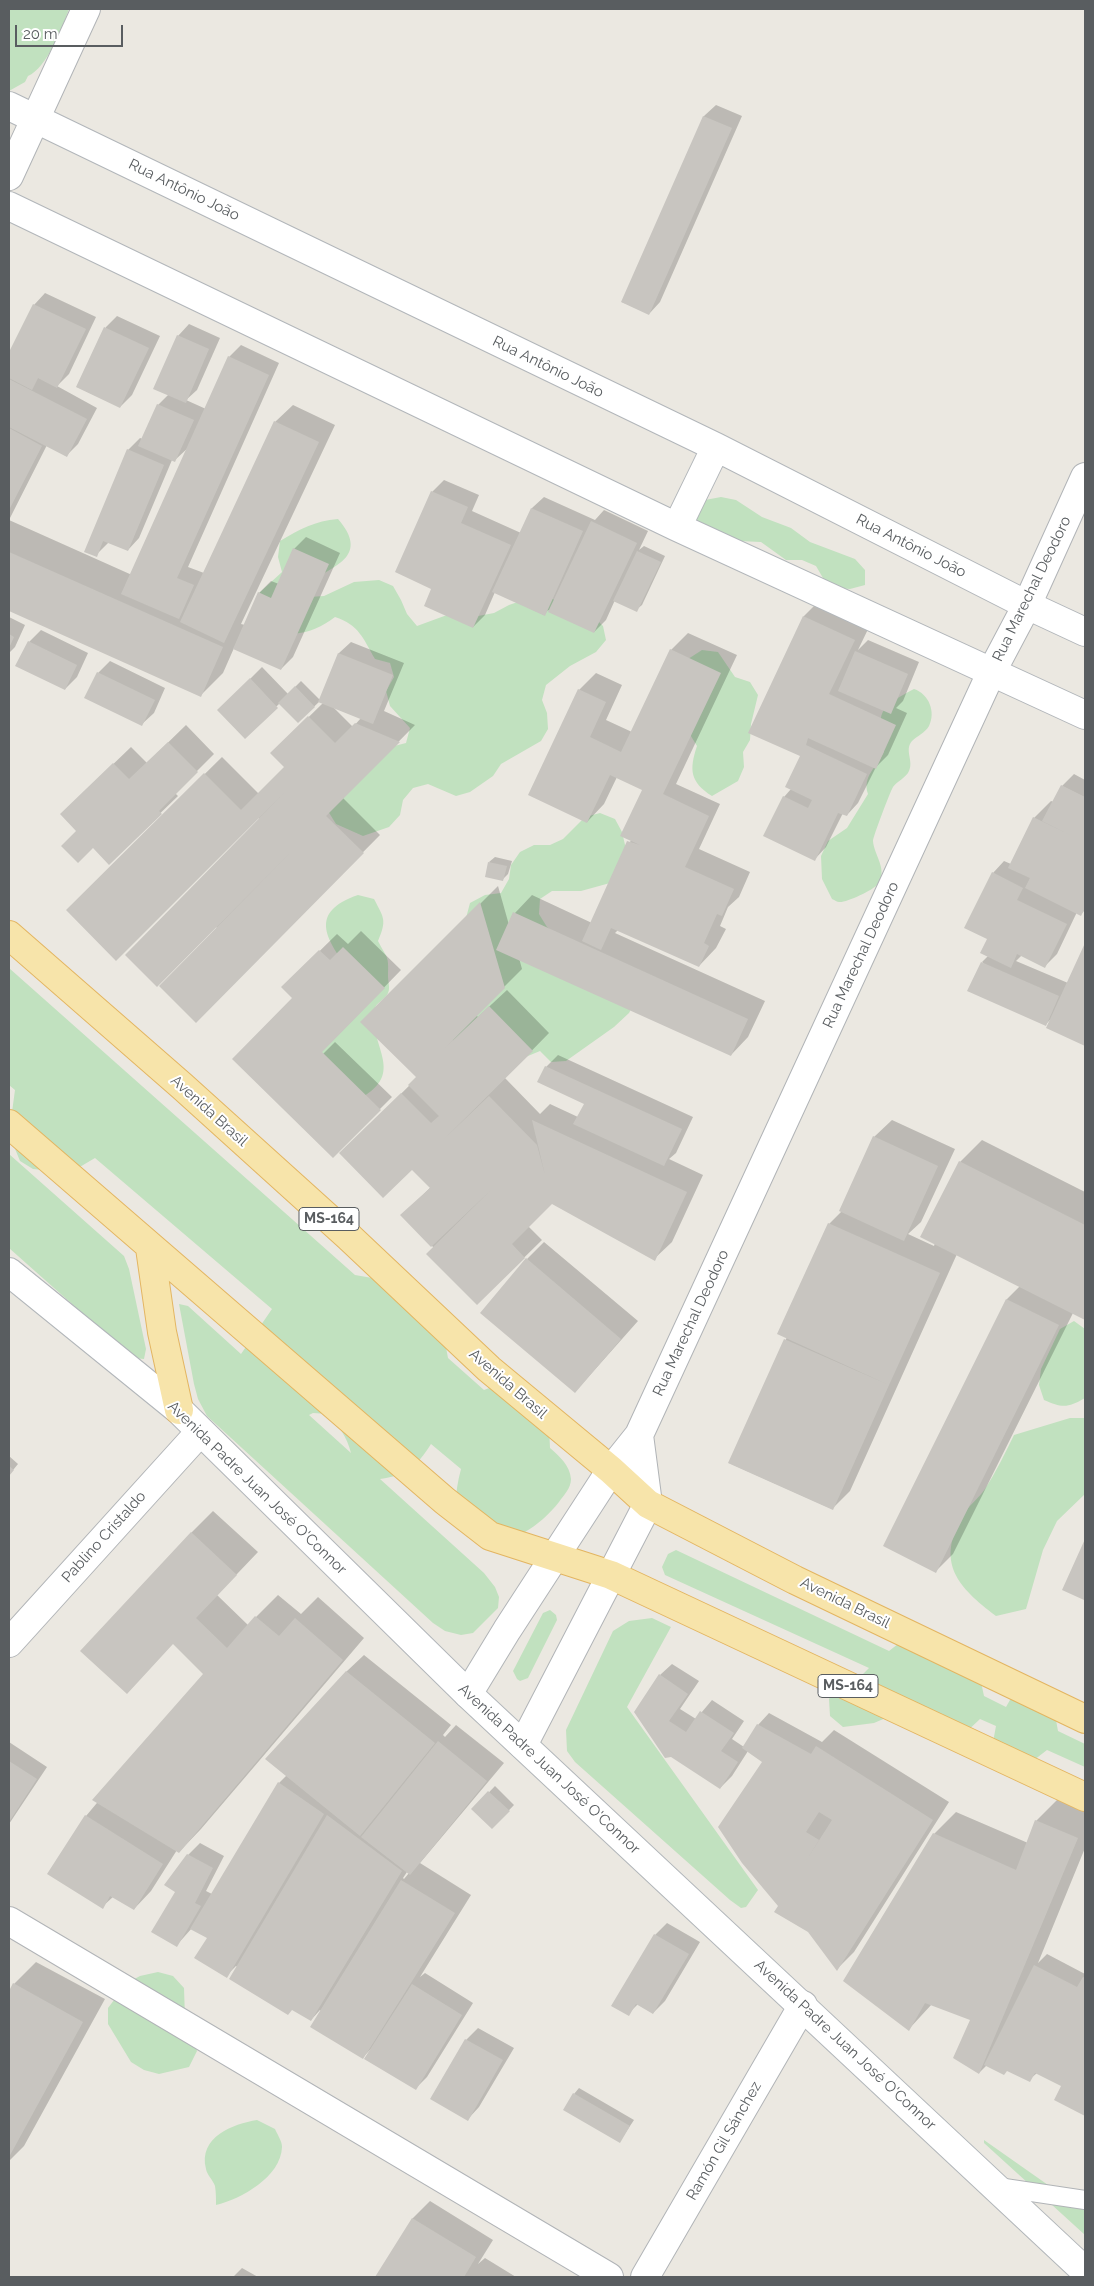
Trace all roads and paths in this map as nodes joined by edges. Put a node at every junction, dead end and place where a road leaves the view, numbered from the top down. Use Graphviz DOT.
graph roads {
  1 [pos="86,9"];
  2 [pos="9,106"];
  3 [pos="34,118"];
  4 [pos="9,176"];
  5 [pos="9,206"];
  6 [pos="716,447"];
  7 [pos="1085,477"];
  8 [pos="677,527"];
  9 [pos="1026,605"];
  10 [pos="1085,632"];
  11 [pos="991,673"];
  12 [pos="1085,715"];
  13 [pos="9,935"];
  14 [pos="9,1124"];
  15 [pos="150,1248"];
  16 [pos="9,1272"];
  17 [pos="179,1410"];
  18 [pos="200,1432"];
  19 [pos="639,1435"];
  20 [pos="611,1470"];
  21 [pos="648,1504"];
  22 [pos="554,1558"];
  23 [pos="611,1575"];
  24 [pos="9,1643"];
  25 [pos="468,1694"];
  26 [pos="1085,1719"];
  27 [pos="523,1746"];
  28 [pos="1085,1797"];
  29 [pos="9,1921"];
  30 [pos="802,2005"];
  31 [pos="998,2187"];
  32 [pos="1085,2200"];
  33 [pos="1085,2271"];
  34 [pos="609,2277"];
  35 [pos="645,2277"];
  1 -- 3 [label="main road"];
  2 -- 3 [label="main road, Rua Antônio João"];
  3 -- 4 [label="main road"];
  3 -- 6 [label="main road, Rua Antônio João"];
  5 -- 8 [label="main road"];
  6 -- 8 [label="main road"];
  6 -- 9 [label="main road, Rua Antônio João"];
  7 -- 9 [label="main road, Rua Marechal Deodoro"];
  8 -- 11 [label="main road"];
  9 -- 10 [label="main road, Rua Antônio João"];
  9 -- 11 [label="main road, Rua Marechal Deodoro"];
  11 -- 12 [label="main road"];
  11 -- 19 [label="main road, Rua Marechal Deodoro"];
  13 -- 20 [label="main road, Avenida Brasil / MS-164"];
  14 -- 15 [label="main road, MS-164"];
  15 -- 17 [label="main road"];
  15 -- 22 [label="main road, MS-164"];
  16 -- 17 [label="main road, Avenida Padre Juan José O'Connor"];
  17 -- 18 [label="main road, Avenida Padre Juan José O'Connor"];
  18 -- 24 [label="main road, Pablino Cristaldo"];
  18 -- 25 [label="main road, Avenida Padre Juan José O'Connor"];
  19 -- 20 [label="main road, Rua Marechal Deodoro"];
  19 -- 21 [label="main road"];
  20 -- 21 [label="main road, Avenida Brasil / MS-164"];
  20 -- 22 [label="main road, Rua Marechal Deodoro"];
  21 -- 23 [label="main road"];
  21 -- 26 [label="main road, Avenida Brasil / MS-164"];
  22 -- 23 [label="main road, MS-164"];
  22 -- 25 [label="main road, Rua Marechal Deodoro"];
  23 -- 27 [label="main road"];
  23 -- 28 [label="main road, MS-164"];
  25 -- 27 [label="main road, Avenida Padre Juan José O'Connor"];
  27 -- 30 [label="main road, Avenida Padre Juan José O'Connor"];
  29 -- 34 [label="main road"];
  30 -- 31 [label="main road, Avenida Padre Juan José O'Connor"];
  30 -- 35 [label="main road, Ramón Gil Sánchez"];
  31 -- 32 [label="lane"];
  31 -- 33 [label="main road, Avenida Padre Juan José O'Connor"];
}
